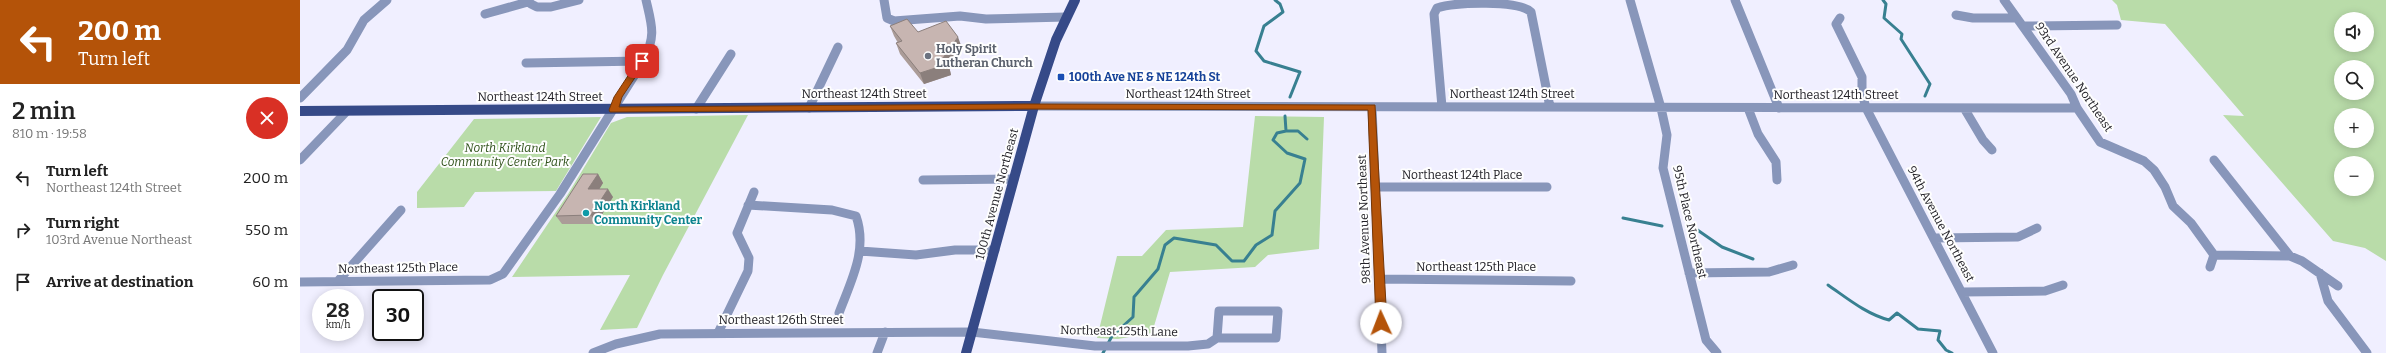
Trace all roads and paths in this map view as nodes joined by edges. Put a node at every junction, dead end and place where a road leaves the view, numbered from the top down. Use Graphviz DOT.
graph roads {
  1 [pos="387,0"];
  2 [pos="579,0"];
  3 [pos="646,0"];
  4 [pos="884,0"];
  5 [pos="1075,0"];
  6 [pos="1630,0"];
  7 [pos="1735,0"];
  8 [pos="2004,0"];
  9 [pos="528,1"];
  10 [pos="486,14"];
  11 [pos="1956,15"];
  12 [pos="1066,18"];
  13 [pos="1840,18"];
  14 [pos="2017,18"];
  15 [pos="2117,25"];
  16 [pos="2024,26"];
  17 [pos="838,47"];
  18 [pos="731,54"];
  19 [pos="642,61"];
  20 [pos="526,63"];
  21 [pos="300,98"];
  22 [pos="1034,106"];
  23 [pos="1372,107"];
  24 [pos="1442,107"];
  25 [pos="1550,107"];
  26 [pos="696,108"];
  27 [pos="809,108"];
  28 [pos="1661,108"];
  29 [pos="1748,108"];
  30 [pos="1779,108"];
  31 [pos="1866,108"];
  32 [pos="1964,108"];
  33 [pos="2077,108"];
  34 [pos="613,110"];
  35 [pos="300,111"];
  36 [pos="347,111"];
  37 [pos="1992,150"];
  38 [pos="300,160"];
  39 [pos="2214,160"];
  40 [pos="1014,179"];
  41 [pos="923,180"];
  42 [pos="1777,180"];
  43 [pos="1377,187"];
  44 [pos="1547,187"];
  45 [pos="754,192"];
  46 [pos="748,205"];
  47 [pos="401,210"];
  48 [pos="2037,228"];
  49 [pos="1935,238"];
  50 [pos="995,250"];
  51 [pos="860,251"];
  52 [pos="2214,255"];
  53 [pos="2290,256"];
  54 [pos="1793,265"];
  55 [pos="2210,267"];
  56 [pos="1689,273"];
  57 [pos="2320,273"];
  58 [pos="1380,279"];
  59 [pos="338,281"];
  60 [pos="1571,281"];
  61 [pos="300,282"];
  62 [pos="2064,285"];
  63 [pos="2338,286"];
  64 [pos="1962,292"];
  65 [pos="839,313"];
  66 [pos="884,332"];
  67 [pos="972,332"];
  68 [pos="718,333"];
  69 [pos="1217,338"];
  70 [pos="593,353"];
  71 [pos="878,353"];
  72 [pos="966,353"];
  73 [pos="1382,353"];
  74 [pos="1717,353"];
  75 [pos="1993,353"];
  76 [pos="2367,353"];
  1 -- 21 [label="street"];
  2 -- 9 [label="street"];
  3 -- 19 [label="street"];
  4 -- 12 [label="street"];
  5 -- 12 [label="main road, 100th Avenue Northeast"];
  6 -- 28 [label="street, 95th Place Northeast"];
  7 -- 30 [label="street"];
  8 -- 14 [label="street, 93rd Avenue Northeast"];
  9 -- 10 [label="street"];
  11 -- 14 [label="street"];
  12 -- 22 [label="main road, 100th Avenue Northeast"];
  13 -- 31 [label="street, 94th Avenue Northeast"];
  14 -- 16 [label="street, 93rd Avenue Northeast"];
  15 -- 16 [label="street"];
  16 -- 33 [label="street, 93rd Avenue Northeast"];
  17 -- 27 [label="street"];
  18 -- 26 [label="street"];
  19 -- 20 [label="street"];
  19 -- 34 [label="street"];
  22 -- 23 [label="street, Northeast 124th Street"];
  22 -- 27 [label="main road, Northeast 124th Street"];
  22 -- 40 [label="main road, 100th Avenue Northeast"];
  23 -- 24 [label="street, Northeast 124th Street"];
  23 -- 43 [label="street, 98th Avenue Northeast"];
  24 -- 25 [label="street, Northeast 124th Street"];
  24 -- 25 [label="street"];
  25 -- 28 [label="street, Northeast 124th Street"];
  26 -- 27 [label="main road, Northeast 124th Street"];
  26 -- 34 [label="main road, Northeast 124th Street"];
  28 -- 29 [label="street, Northeast 124th Street"];
  28 -- 56 [label="street, 95th Place Northeast"];
  29 -- 30 [label="street, Northeast 124th Street"];
  29 -- 42 [label="street"];
  30 -- 31 [label="street, Northeast 124th Street"];
  31 -- 32 [label="street, Northeast 124th Street"];
  31 -- 49 [label="street, 94th Avenue Northeast"];
  32 -- 33 [label="street, Northeast 124th Street"];
  32 -- 37 [label="street"];
  33 -- 52 [label="street, 93rd Avenue Northeast"];
  34 -- 36 [label="main road, Northeast 124th Street"];
  34 -- 59 [label="street, Northeast 125th Place"];
  35 -- 36 [label="main road, Northeast 124th Street"];
  36 -- 38 [label="street"];
  39 -- 53 [label="street"];
  40 -- 41 [label="street"];
  40 -- 50 [label="main road, 100th Avenue Northeast"];
  43 -- 44 [label="street, Northeast 124th Place"];
  43 -- 58 [label="street, 98th Avenue Northeast"];
  45 -- 46 [label="street"];
  46 -- 51 [label="street"];
  46 -- 68 [label="street"];
  47 -- 59 [label="street"];
  48 -- 49 [label="street"];
  49 -- 64 [label="street, 94th Avenue Northeast"];
  50 -- 51 [label="street"];
  50 -- 67 [label="main road, 100th Avenue Northeast"];
  51 -- 65 [label="street"];
  52 -- 53 [label="street"];
  52 -- 55 [label="street"];
  53 -- 57 [label="street"];
  54 -- 56 [label="street"];
  56 -- 74 [label="street, 95th Place Northeast"];
  57 -- 63 [label="street"];
  57 -- 76 [label="street"];
  58 -- 60 [label="street, Northeast 125th Place"];
  58 -- 73 [label="street, 98th Avenue Northeast"];
  59 -- 61 [label="street, Northeast 125th Place"];
  62 -- 64 [label="street"];
  64 -- 75 [label="street, 94th Avenue Northeast"];
  66 -- 67 [label="street, Northeast 126th Street"];
  66 -- 68 [label="street, Northeast 126th Street"];
  66 -- 71 [label="street"];
  67 -- 69 [label="street, Northeast 125th Lane"];
  67 -- 72 [label="main road, 100th Avenue Northeast"];
  68 -- 70 [label="street, Northeast 126th Street"];
  69 -- 69 [label="street, Northeast 125th Lane"];
}
